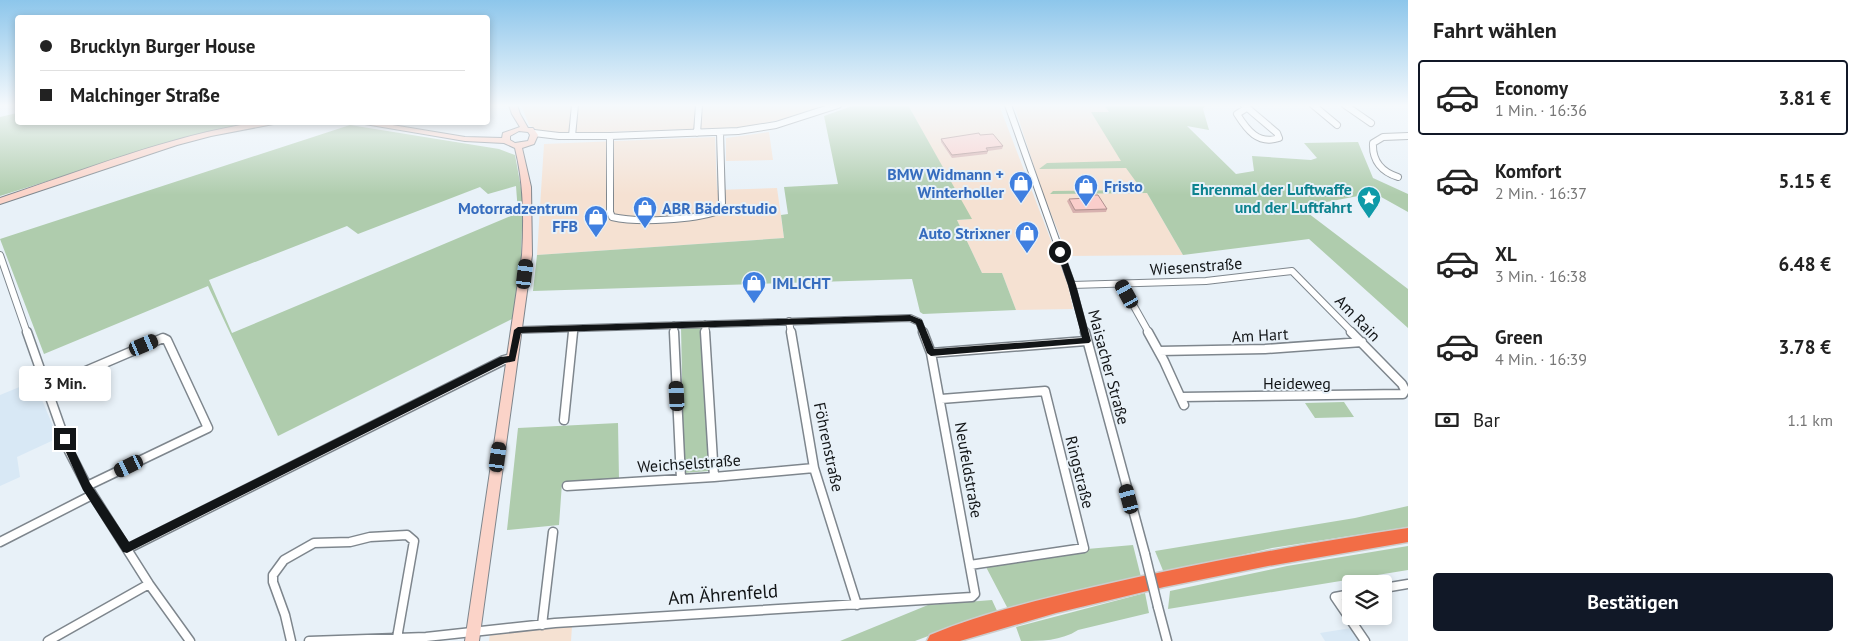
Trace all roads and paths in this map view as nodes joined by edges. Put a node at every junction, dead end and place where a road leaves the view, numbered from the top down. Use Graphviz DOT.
graph roads {
  1 [pos="210,135"];
  2 [pos="445,135"];
  3 [pos="529,135"];
  4 [pos="642,135"];
  5 [pos="720,135"];
  6 [pos="1019,135"];
  7 [pos="1253,135"];
  8 [pos="1277,135"];
  9 [pos="508,136"];
  10 [pos="572,136"];
  11 [pos="610,136"];
  12 [pos="1408,136"];
  13 [pos="531,139"];
  14 [pos="518,146"];
  15 [pos="524,162"];
  16 [pos="1398,177"];
  17 [pos="0,200"];
  18 [pos="0,256"];
  19 [pos="1292,271"];
  20 [pos="1072,285"];
  21 [pos="1122,285"];
  22 [pos="789,321"];
  23 [pos="705,324"];
  24 [pos="674,325"];
  25 [pos="573,329"];
  26 [pos="518,330"];
  27 [pos="1086,341"];
  28 [pos="1362,342"];
  29 [pos="1159,351"];
  30 [pos="931,353"];
  31 [pos="512,358"];
  32 [pos="1402,384"];
  33 [pos="46,388"];
  34 [pos="941,399"];
  35 [pos="564,420"];
  36 [pos="814,468"];
  37 [pos="714,477"];
  38 [pos="681,479"];
  39 [pos="567,486"];
  40 [pos="89,491"];
  41 [pos="553,532"];
  42 [pos="1408,535"];
  43 [pos="0,542"];
  44 [pos="127,549"];
  45 [pos="970,565"];
  46 [pos="149,584"];
  47 [pos="1408,584"];
  48 [pos="1392,587"];
  49 [pos="975,594"];
  50 [pos="1342,596"];
  51 [pos="857,605"];
  52 [pos="1342,607"];
  53 [pos="542,624"];
  54 [pos="1354,625"];
  55 [pos="472,636"];
  56 [pos="397,638"];
  57 [pos="48,641"];
  58 [pos="190,641"];
  59 [pos="291,641"];
  60 [pos="309,641"];
  61 [pos="936,641"];
  62 [pos="1167,641"];
  63 [pos="1365,641"];
  1 -- 17 [label="main road"];
  2 -- 9 [label="main road"];
  3 -- 13 [label="main road"];
  4 -- 11 [label="street"];
  5 -- 11 [label="street"];
  6 -- 20 [label="street, Maisacher Straße"];
  7 -- 8 [label="street"];
  9 -- 14 [label="main road"];
  10 -- 11 [label="street"];
  10 -- 13 [label="street"];
  12 -- 16 [label="street"];
  13 -- 14 [label="main road"];
  13 -- 15 [label="main road"];
  14 -- 15 [label="main road"];
  15 -- 26 [label="main road"];
  18 -- 33 [label="street"];
  19 -- 21 [label="street, Wiesenstraße"];
  19 -- 28 [label="street, Am Rain"];
  20 -- 21 [label="street, Wiesenstraße"];
  20 -- 27 [label="street, Maisacher Straße"];
  21 -- 29 [label="street, Heideweg"];
  22 -- 23 [label="street, Neufeldstraße"];
  22 -- 30 [label="street, Neufeldstraße"];
  22 -- 36 [label="street, Föhrenstraße"];
  23 -- 24 [label="street, Neufeldstraße"];
  23 -- 37 [label="street"];
  24 -- 25 [label="street, Neufeldstraße"];
  24 -- 38 [label="street"];
  25 -- 26 [label="street, Neufeldstraße"];
  25 -- 35 [label="street"];
  26 -- 31 [label="main road"];
  27 -- 30 [label="street"];
  27 -- 62 [label="street, Maisacher Straße, bridge"];
  28 -- 29 [label="street, Am Hart"];
  28 -- 32 [label="street, Am Rain"];
  29 -- 32 [label="street, Heideweg"];
  30 -- 34 [label="street, Neufeldstraße"];
  31 -- 44 [label="street"];
  31 -- 55 [label="main road"];
  33 -- 40 [label="street"];
  33 -- 40 [label="street"];
  34 -- 45 [label="street, Neufeldstraße"];
  34 -- 45 [label="street, Ringstraße"];
  36 -- 37 [label="street, Weichselstraße"];
  36 -- 51 [label="street, Föhrenstraße"];
  37 -- 38 [label="street, Weichselstraße"];
  38 -- 39 [label="street, Weichselstraße"];
  40 -- 43 [label="street"];
  40 -- 44 [label="street"];
  41 -- 53 [label="street"];
  42 -- 61 [label="highway"];
  44 -- 46 [label="street"];
  45 -- 49 [label="street, Neufeldstraße"];
  46 -- 57 [label="street"];
  46 -- 58 [label="street"];
  47 -- 48 [label="street"];
  49 -- 51 [label="street, Am Ährenfeld"];
  50 -- 52 [label="street"];
  51 -- 53 [label="street, Am Ährenfeld"];
  53 -- 55 [label="street, Am Ährenfeld"];
  54 -- 63 [label="street"];
  55 -- 56 [label="street, Am Ährenfeld"];
  56 -- 59 [label="street"];
  56 -- 60 [label="street, Am Ährenfeld"];
}
